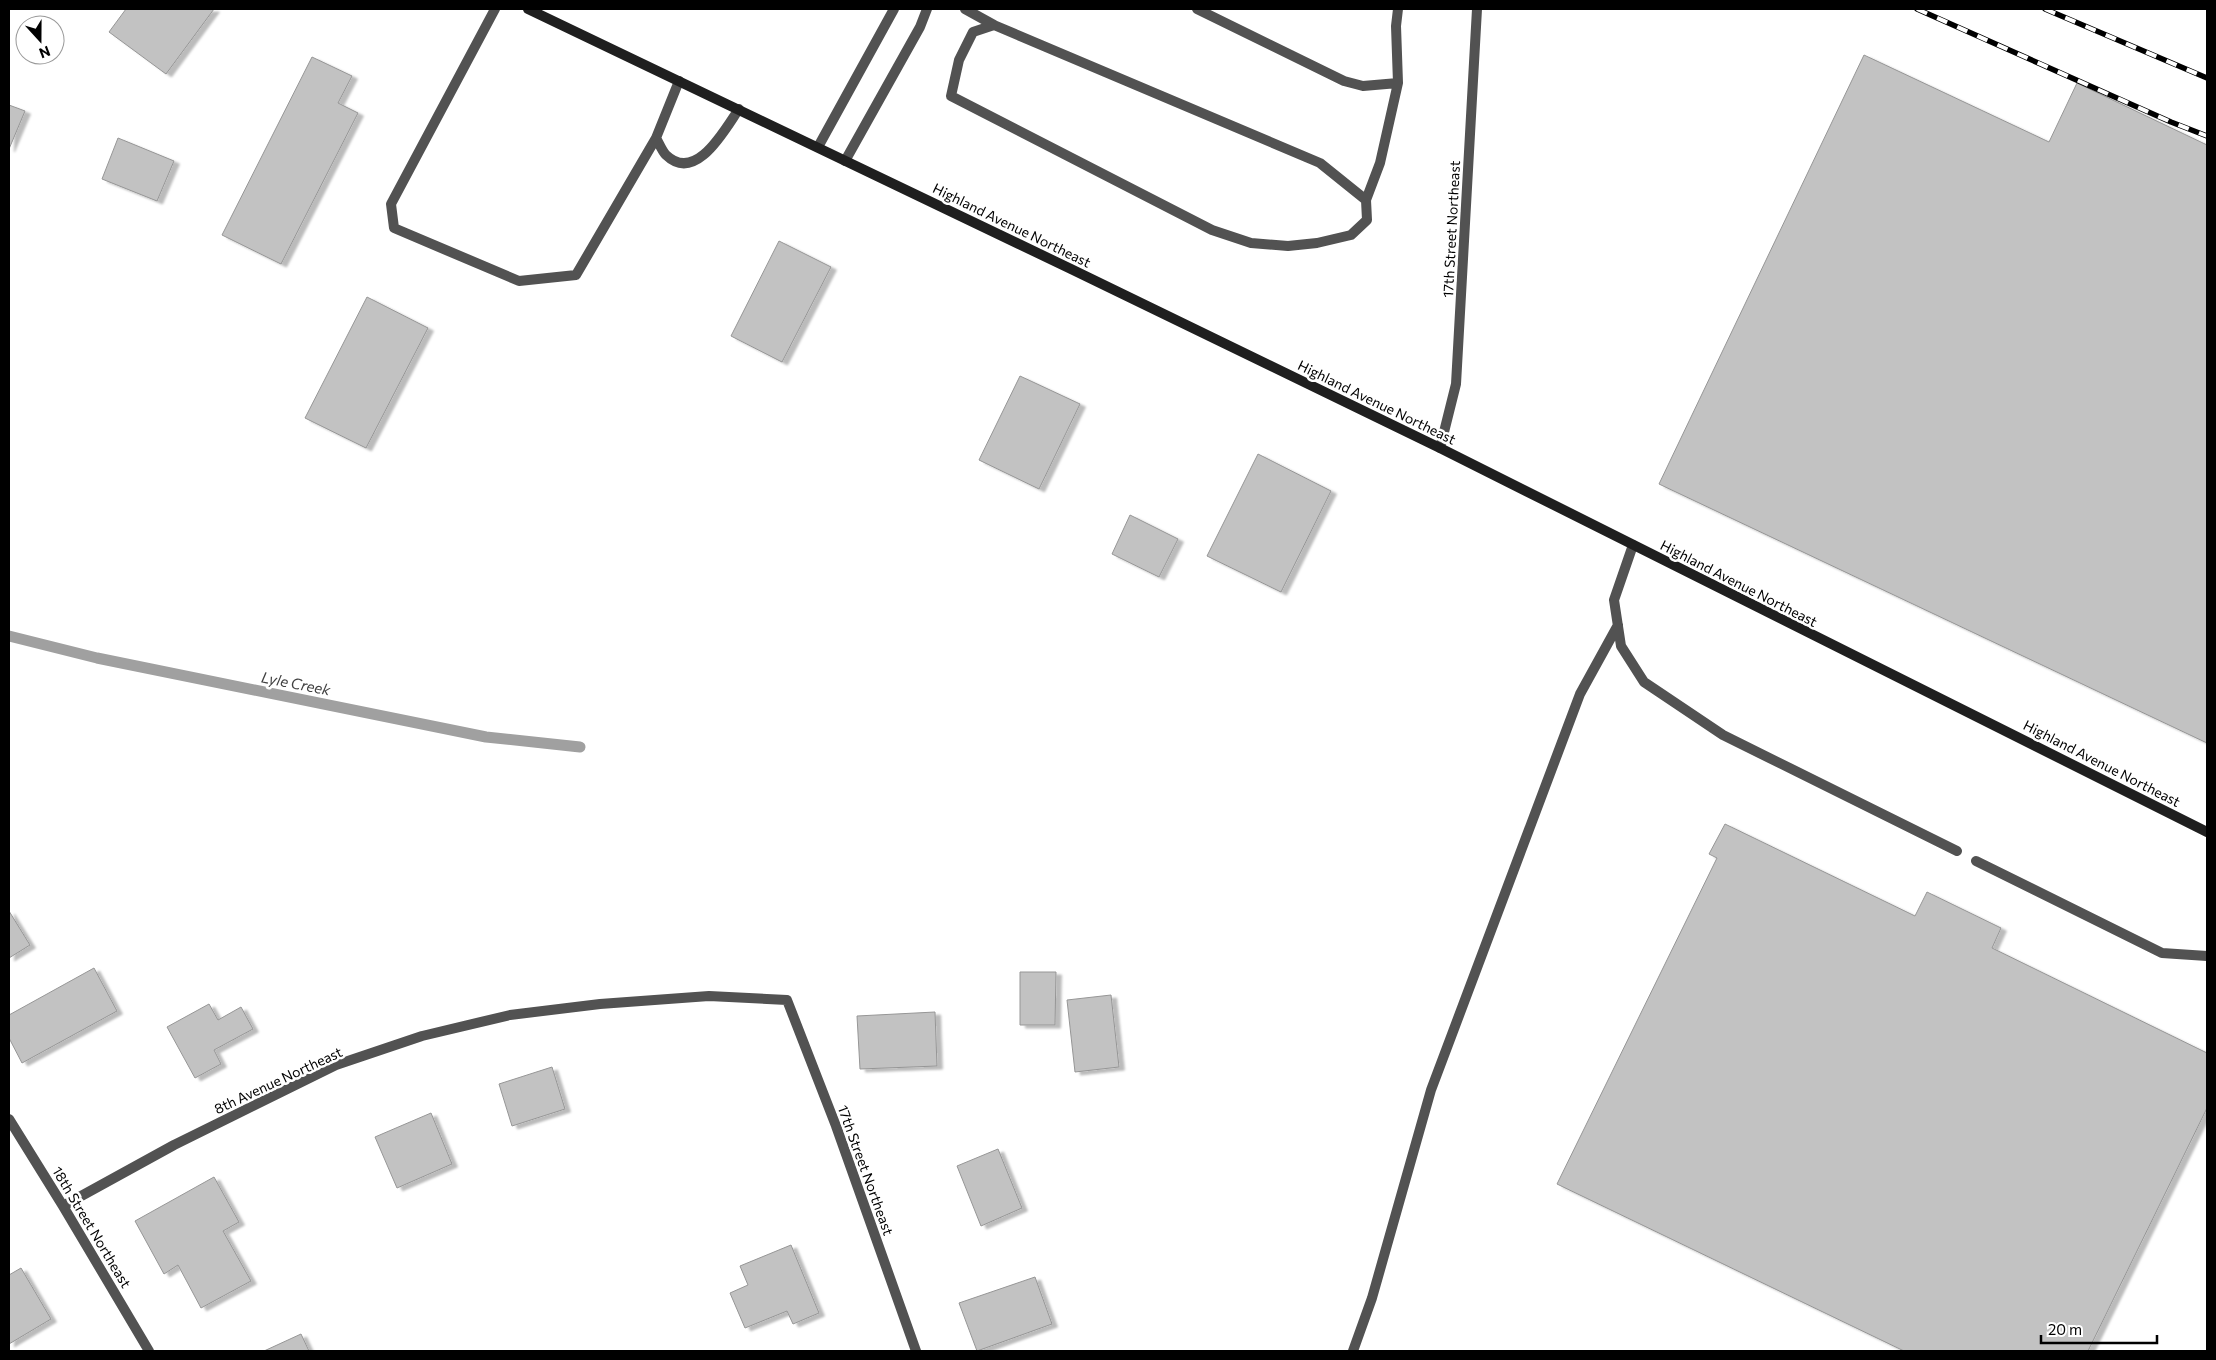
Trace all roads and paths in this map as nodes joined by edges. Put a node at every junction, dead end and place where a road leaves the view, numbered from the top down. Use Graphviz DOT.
graph roads {
  1 [pos="495,9"];
  2 [pos="528,9"];
  3 [pos="894,9"];
  4 [pos="927,9"];
  5 [pos="965,9"];
  6 [pos="1197,9"];
  7 [pos="1398,9"];
  8 [pos="1478,9"];
  9 [pos="994,24"];
  10 [pos="679,81"];
  11 [pos="1398,83"];
  12 [pos="739,109"];
  13 [pos="656,138"];
  14 [pos="818,147"];
  15 [pos="845,161"];
  16 [pos="1366,200"];
  17 [pos="1440,448"];
  18 [pos="1633,545"];
  19 [pos="1618,626"];
  20 [pos="2207,832"];
  21 [pos="1957,851"];
  22 [pos="1976,861"];
  23 [pos="2207,956"];
  24 [pos="787,1000"];
  25 [pos="9,1119"];
  26 [pos="64,1206"];
  27 [pos="149,1351"];
  28 [pos="916,1351"];
  29 [pos="1353,1351"];
  1 -- 13 [label="street"];
  2 -- 10 [label="main road, Highland Avenue Northeast"];
  3 -- 14 [label="street"];
  4 -- 15 [label="street"];
  5 -- 9 [label="street"];
  6 -- 11 [label="street"];
  7 -- 11 [label="street"];
  8 -- 17 [label="street, 17th Street Northeast"];
  9 -- 16 [label="street"];
  9 -- 16 [label="street"];
  10 -- 12 [label="main road, Highland Avenue Northeast"];
  10 -- 13 [label="street"];
  11 -- 16 [label="street"];
  12 -- 13 [label="street"];
  12 -- 14 [label="main road, Highland Avenue Northeast"];
  14 -- 15 [label="main road, Highland Avenue Northeast"];
  15 -- 17 [label="main road, Highland Avenue Northeast"];
  17 -- 18 [label="main road, Highland Avenue Northeast"];
  18 -- 19 [label="street"];
  18 -- 20 [label="main road, Highland Avenue Northeast"];
  19 -- 21 [label="street"];
  19 -- 29 [label="street"];
  22 -- 23 [label="street"];
  24 -- 26 [label="street, 8th Avenue Northeast"];
  24 -- 28 [label="street, 17th Street Northeast"];
  25 -- 26 [label="street, 18th Street Northeast"];
  26 -- 27 [label="street, 18th Street Northeast"];
}
